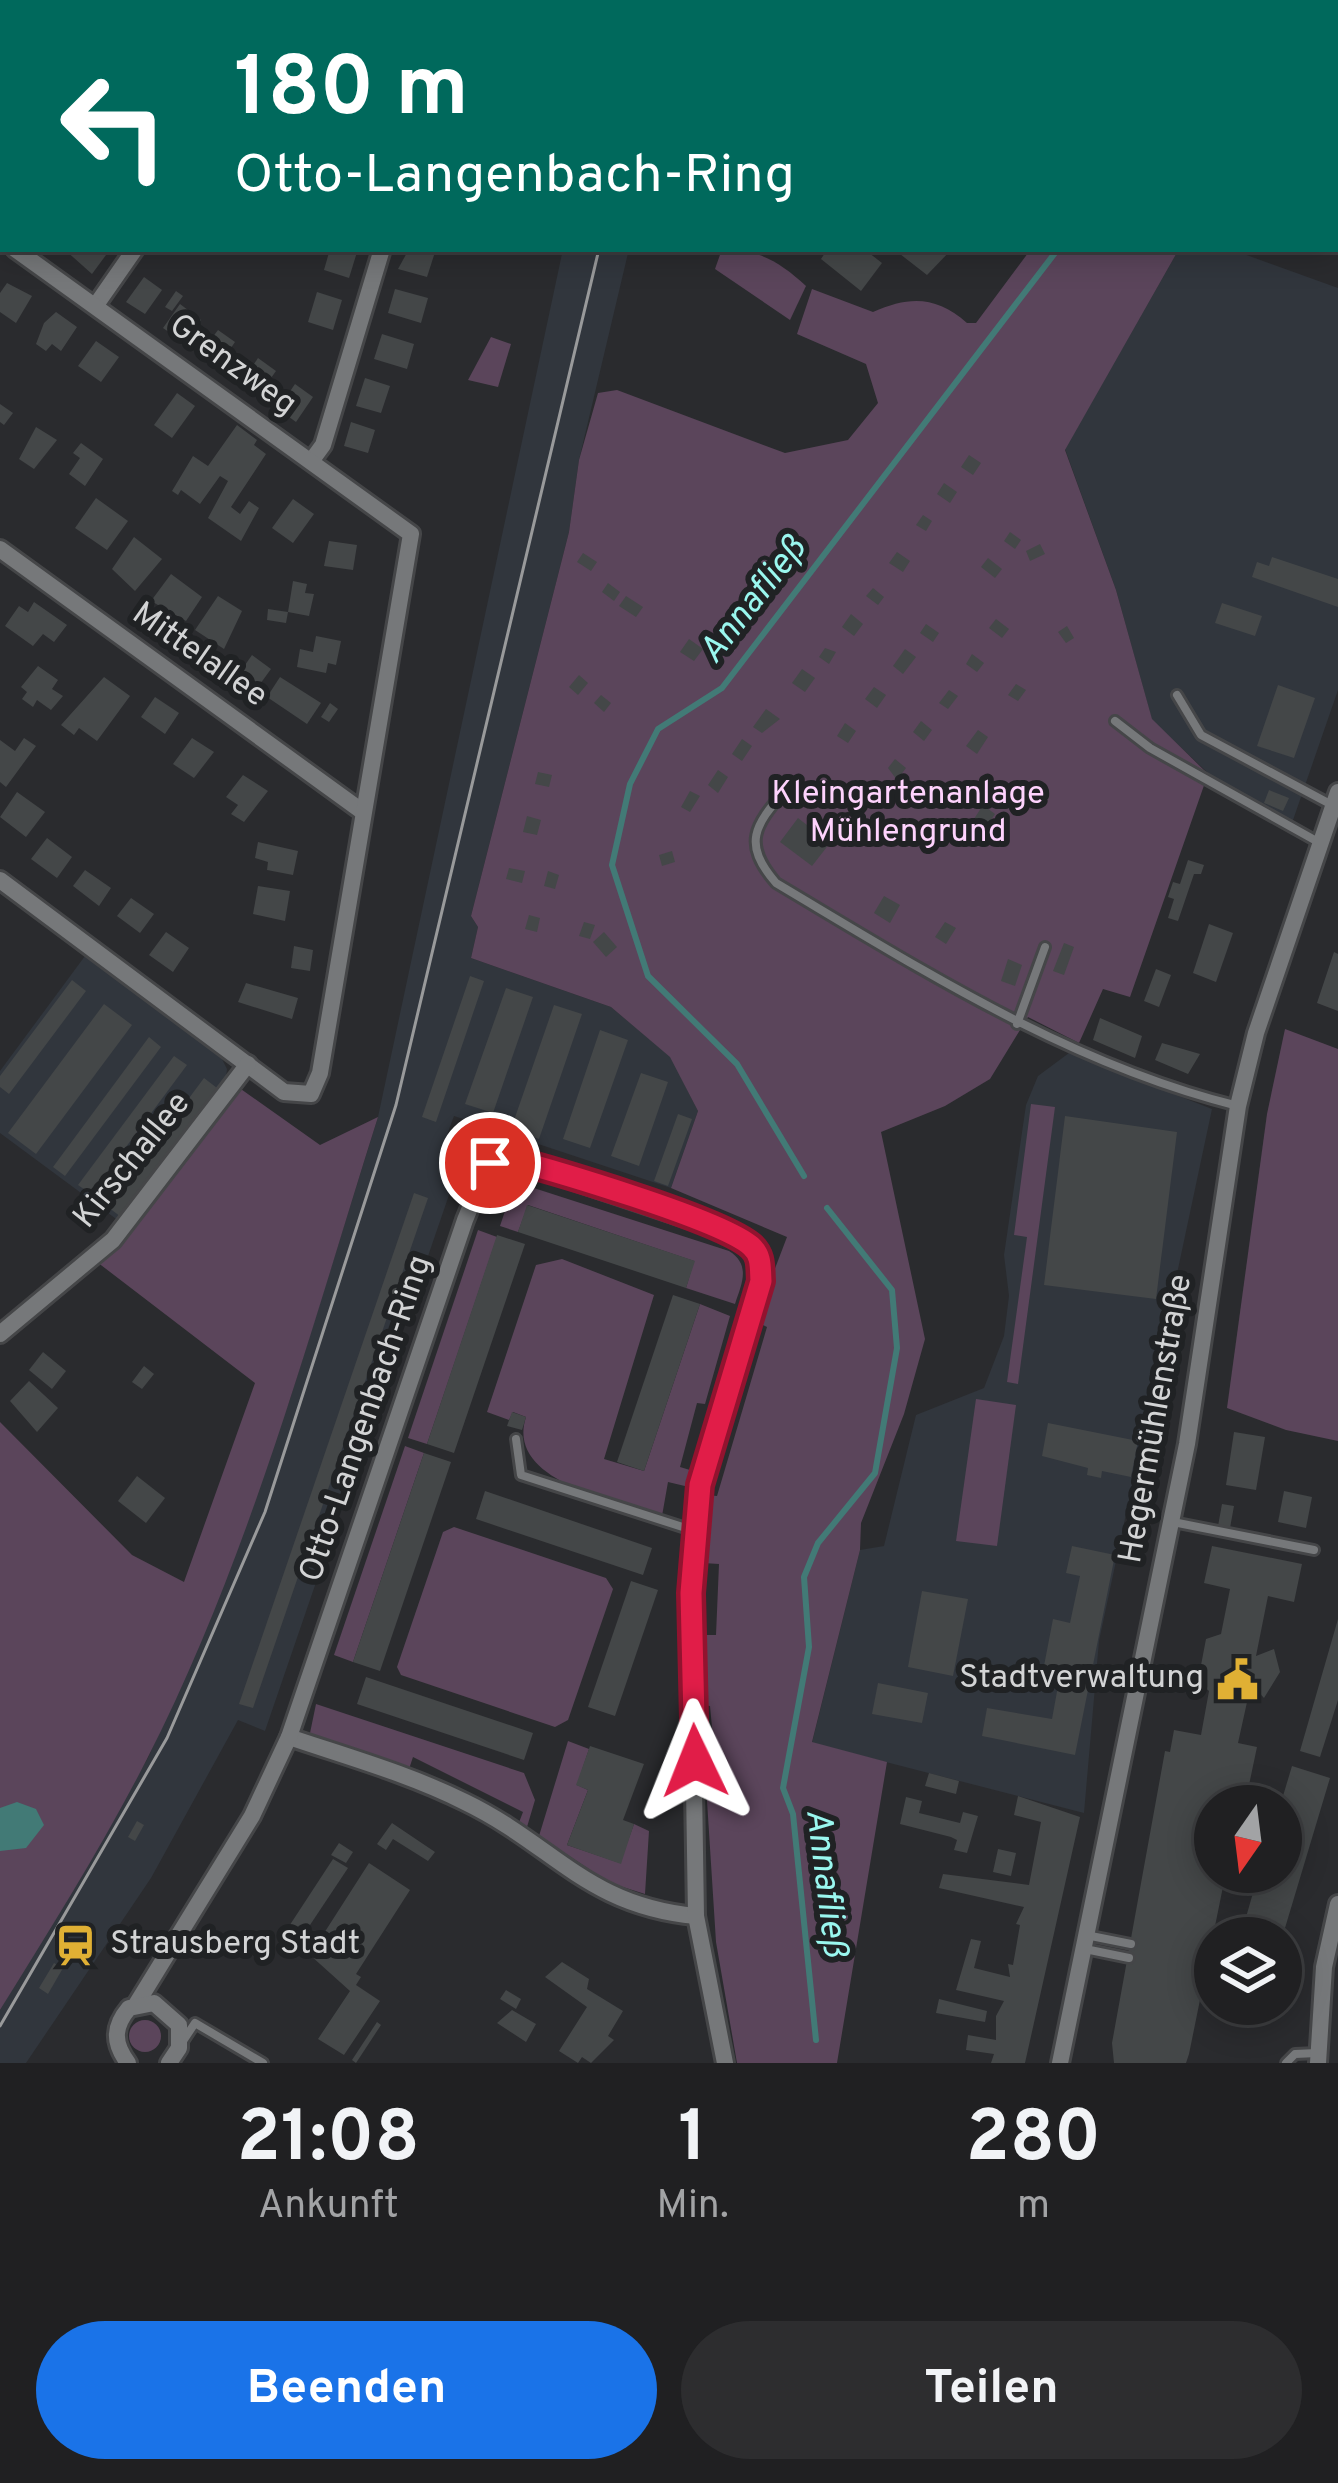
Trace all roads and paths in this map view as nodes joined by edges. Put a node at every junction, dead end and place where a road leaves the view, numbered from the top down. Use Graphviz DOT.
graph roads {
  1 [pos="20,252"];
  2 [pos="133,252"];
  3 [pos="381,252"];
  4 [pos="96,304"];
  5 [pos="312,460"];
  6 [pos="0,549"];
  7 [pos="1177,694"];
  8 [pos="1115,721"];
  9 [pos="790,785"];
  10 [pos="1336,799"];
  11 [pos="363,812"];
  12 [pos="1321,843"];
  13 [pos="0,880"];
  14 [pos="1045,947"];
  15 [pos="1017,1024"];
  16 [pos="248,1064"];
  17 [pos="1238,1106"];
  18 [pos="0,1334"];
  19 [pos="516,1439"];
  20 [pos="1171,1521"];
  21 [pos="696,1532"];
  22 [pos="1314,1550"];
  23 [pos="289,1737"];
  24 [pos="1338,1904"];
  25 [pos="696,1916"];
  26 [pos="1085,1942"];
  27 [pos="1131,1944"];
  28 [pos="1129,1958"];
  29 [pos="137,2003"];
  30 [pos="174,2055"];
  31 [pos="1326,2056"];
  32 [pos="128,2063"];
  33 [pos="263,2063"];
  34 [pos="724,2063"];
  35 [pos="1060,2063"];
  36 [pos="1286,2063"];
  1 -- 4 [label="street, Grenzweg"];
  2 -- 4 [label="street"];
  3 -- 5 [label="street"];
  4 -- 5 [label="street, Grenzweg"];
  5 -- 11 [label="street, Grenzweg"];
  6 -- 11 [label="street, Mittelallee"];
  7 -- 10 [label="lane"];
  8 -- 12 [label="lane"];
  9 -- 15 [label="lane"];
  10 -- 12 [label="street, Hegermühlenstraße"];
  11 -- 16 [label="street"];
  12 -- 17 [label="street, Hegermühlenstraße"];
  13 -- 16 [label="street"];
  14 -- 15 [label="lane"];
  15 -- 17 [label="lane"];
  16 -- 18 [label="street, Kirschallee"];
  17 -- 20 [label="street, Hegermühlenstraße"];
  19 -- 21 [label="lane"];
  20 -- 22 [label="lane"];
  20 -- 26 [label="street, Hegermühlenstraße"];
  21 -- 23 [label="street, Otto-Langenbach-Ring"];
  21 -- 25 [label="street, Otto-Langenbach-Ring"];
  23 -- 25 [label="street"];
  23 -- 29 [label="street"];
  24 -- 31 [label="street"];
  25 -- 34 [label="street, Otto-Langenbach-Ring"];
  26 -- 27 [label="lane"];
  26 -- 28 [label="lane"];
  26 -- 35 [label="street, Hegermühlenstraße"];
  29 -- 30 [label="street"];
  29 -- 32 [label="street"];
  30 -- 33 [label="lane"];
  31 -- 36 [label="lane"];
}
